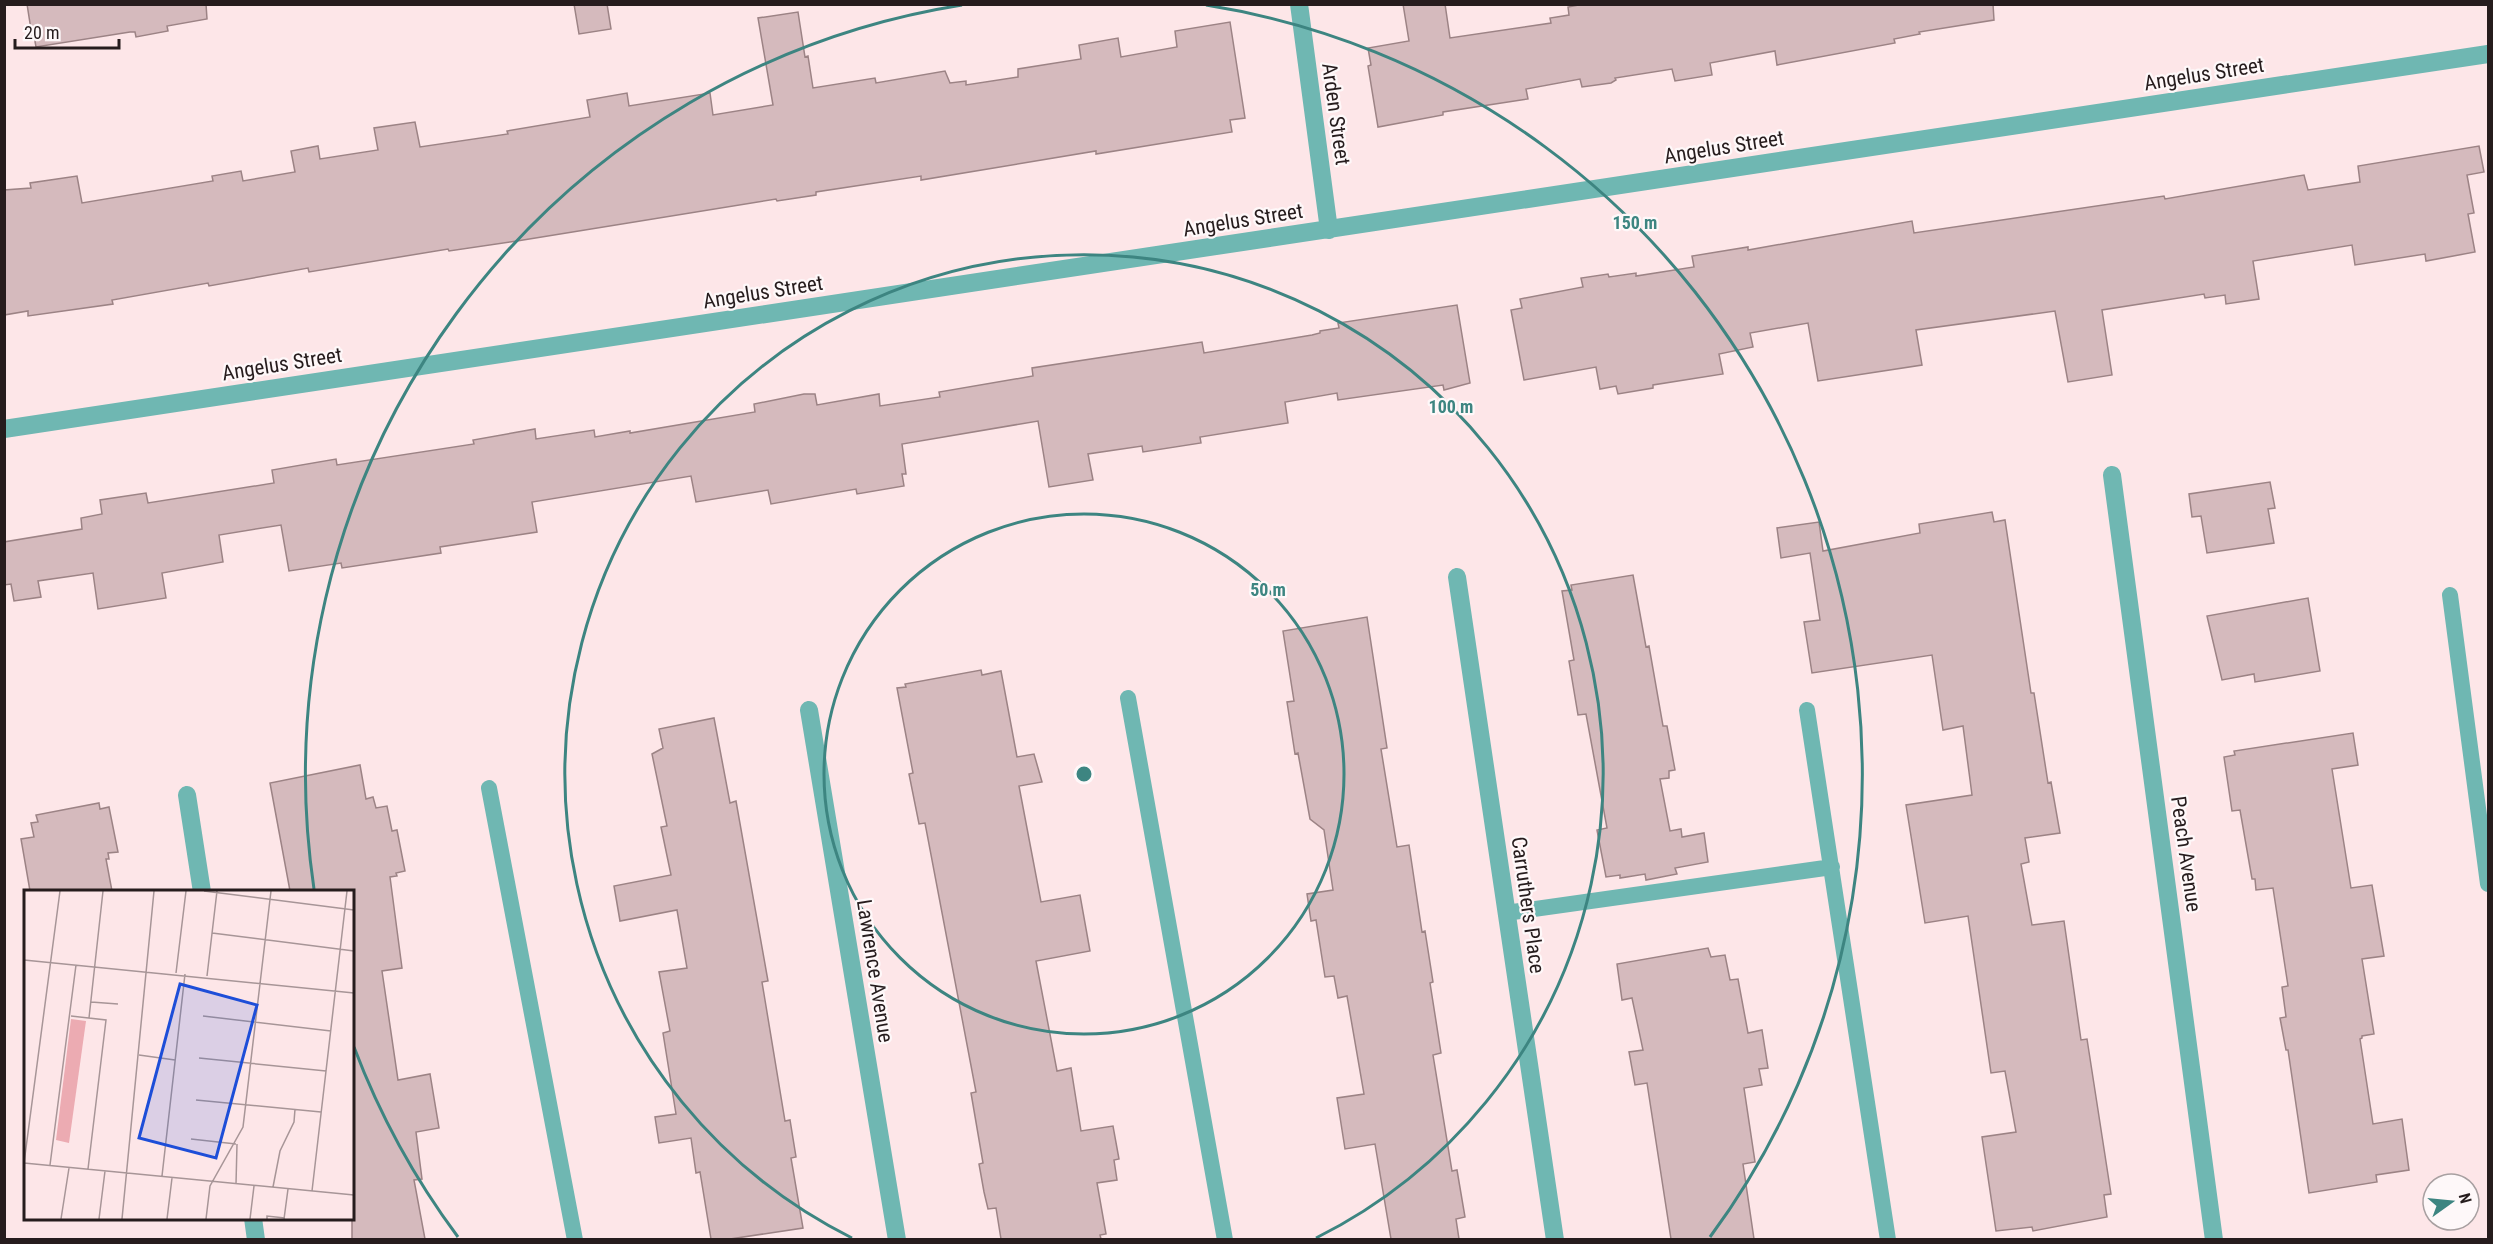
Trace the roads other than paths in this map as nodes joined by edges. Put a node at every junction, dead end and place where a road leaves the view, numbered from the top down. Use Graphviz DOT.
graph roads {
  1 [pos="1299,4"];
  2 [pos="2488,54"];
  3 [pos="1329,230"];
  4 [pos="4,429"];
  5 [pos="2112,475"];
  6 [pos="1457,577"];
  7 [pos="2450,595"];
  8 [pos="1128,698"];
  9 [pos="809,710"];
  10 [pos="1807,710"];
  11 [pos="489,788"];
  12 [pos="187,795"];
  13 [pos="1832,867"];
  14 [pos="2488,884"];
  15 [pos="202,890"];
  16 [pos="1506,913"];
  17 [pos="253,1220"];
  18 [pos="256,1239"];
  19 [pos="575,1239"];
  20 [pos="897,1239"];
  21 [pos="1225,1239"];
  22 [pos="1554,1239"];
  23 [pos="1888,1239"];
  24 [pos="2214,1239"];
  1 -- 3 [label="street, Arden Street"];
  2 -- 3 [label="street, Angelus Street"];
  3 -- 4 [label="street, Angelus Street"];
  5 -- 24 [label="street, Peach Avenue"];
  6 -- 16 [label="street, Carruthers Place"];
  7 -- 14 [label="lane"];
  8 -- 21 [label="lane"];
  9 -- 20 [label="street, Lawrence Avenue"];
  10 -- 13 [label="lane"];
  11 -- 19 [label="lane"];
  12 -- 15 [label="street"];
  13 -- 16 [label="lane"];
  13 -- 23 [label="lane"];
  16 -- 22 [label="street, Carruthers Place"];
  17 -- 18 [label="street"];
}
